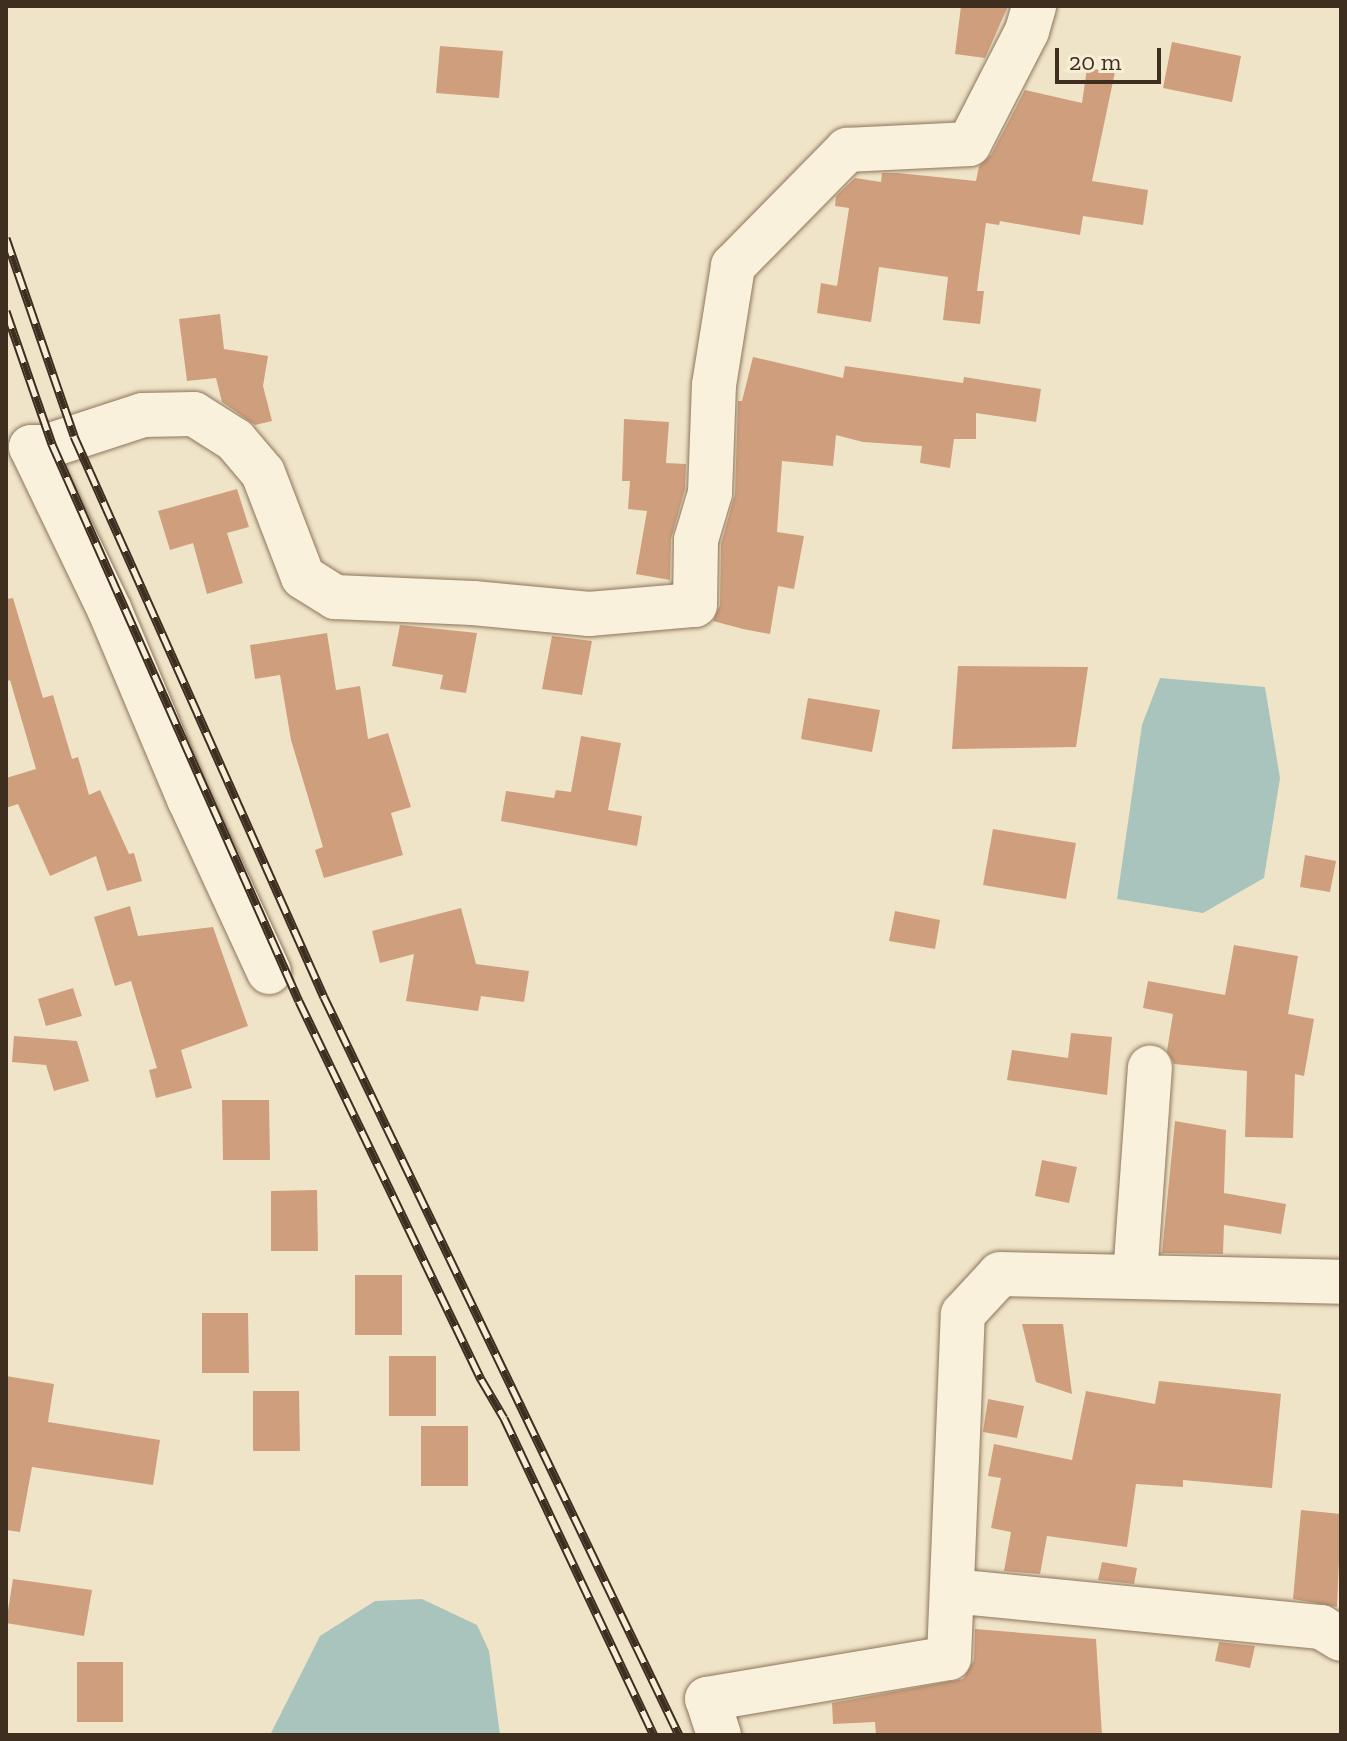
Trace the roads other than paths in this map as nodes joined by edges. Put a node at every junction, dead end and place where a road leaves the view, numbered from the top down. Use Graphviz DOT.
graph roads {
  1 [pos="1034,6"];
  2 [pos="269,972"];
  3 [pos="1150,1068"];
  4 [pos="1135,1276"];
  5 [pos="1341,1282"];
  6 [pos="952,1591"];
  7 [pos="1341,1639"];
  8 [pos="719,1735"];
  1 -- 2 [label="street"];
  3 -- 4 [label="street"];
  4 -- 5 [label="street"];
  4 -- 6 [label="street"];
  6 -- 7 [label="street"];
  6 -- 8 [label="street"];
}
